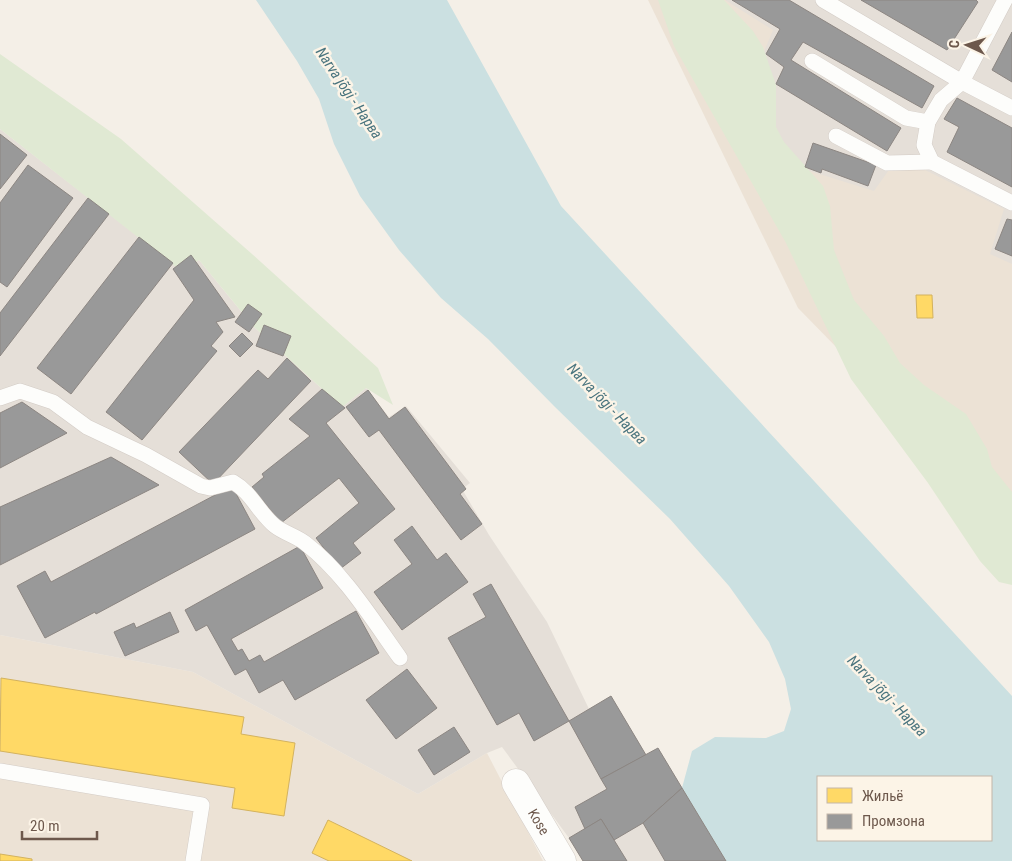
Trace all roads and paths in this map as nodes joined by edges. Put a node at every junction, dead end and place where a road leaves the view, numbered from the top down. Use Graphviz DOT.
graph roads {
  1 [pos="823,0"];
  2 [pos="1005,0"];
  3 [pos="812,60"];
  4 [pos="962,82"];
  5 [pos="1012,108"];
  6 [pos="928,122"];
  7 [pos="836,136"];
  8 [pos="932,162"];
  9 [pos="1012,203"];
  10 [pos="0,398"];
  11 [pos="400,658"];
  12 [pos="0,770"];
  13 [pos="516,783"];
  14 [pos="193,861"];
  15 [pos="562,861"];
  1 -- 4 [label="lane"];
  2 -- 4 [label="lane"];
  3 -- 6 [label="lane"];
  4 -- 5 [label="lane"];
  4 -- 6 [label="lane"];
  6 -- 8 [label="lane"];
  7 -- 8 [label="lane"];
  8 -- 9 [label="lane"];
  10 -- 11 [label="lane"];
  12 -- 14 [label="lane"];
  13 -- 15 [label="street, Kose"];
}
